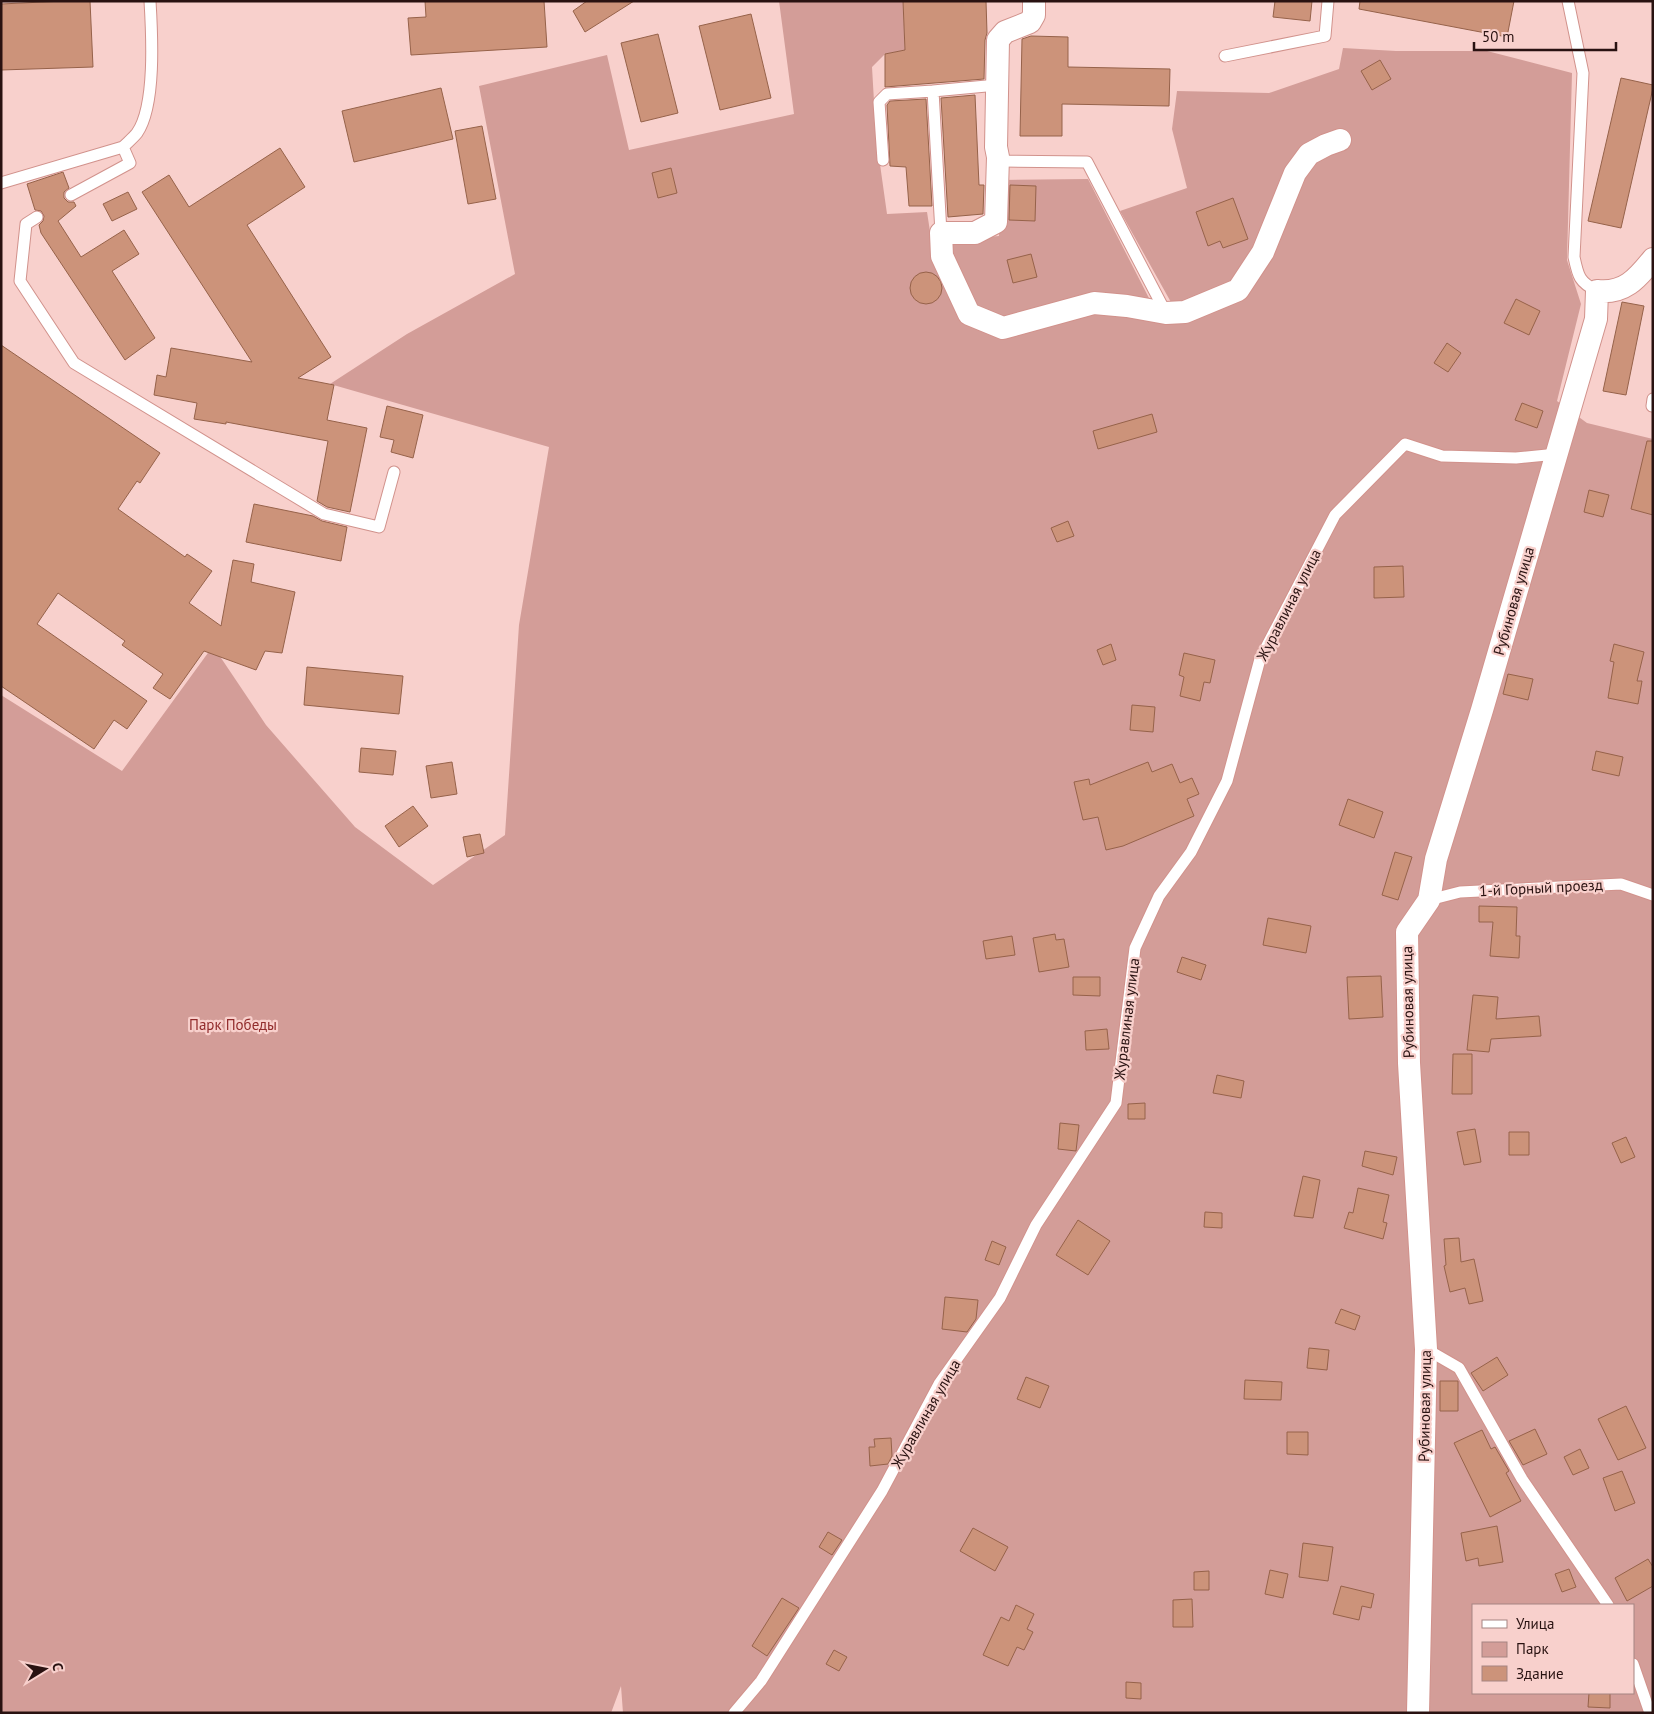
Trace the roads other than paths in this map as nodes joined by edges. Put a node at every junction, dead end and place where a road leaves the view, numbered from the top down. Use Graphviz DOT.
graph roads {
  1 [pos="150,1"];
  2 [pos="1034,1"];
  3 [pos="1328,1"];
  4 [pos="1568,1"];
  5 [pos="1225,56"];
  6 [pos="997,84"];
  7 [pos="933,91"];
  8 [pos="1340,140"];
  9 [pos="123,147"];
  10 [pos="998,158"];
  11 [pos="884,160"];
  12 [pos="1,183"];
  13 [pos="71,195"];
  14 [pos="37,217"];
  15 [pos="941,233"];
  16 [pos="1653,259"];
  17 [pos="1597,291"];
  18 [pos="1166,313"];
  19 [pos="1557,454"];
  20 [pos="394,472"];
  21 [pos="1653,895"];
  22 [pos="1429,900"];
  23 [pos="1426,1349"];
  24 [pos="1607,1604"];
  25 [pos="1634,1667"];
  26 [pos="734,1713"];
  27 [pos="1418,1713"];
  28 [pos="1650,1713"];
  1 -- 9 [label="lane"];
  2 -- 6 [label="street"];
  3 -- 5 [label="lane"];
  4 -- 17 [label="lane"];
  6 -- 7 [label="lane"];
  6 -- 10 [label="street"];
  7 -- 11 [label="lane"];
  7 -- 15 [label="lane"];
  8 -- 18 [label="street"];
  9 -- 12 [label="lane"];
  9 -- 13 [label="lane"];
  10 -- 15 [label="street"];
  10 -- 18 [label="lane"];
  14 -- 20 [label="lane"];
  15 -- 18 [label="street"];
  16 -- 17 [label="street"];
  17 -- 19 [label="street, Рубиновая улица"];
  19 -- 22 [label="street, Рубиновая улица"];
  19 -- 26 [label="lane, Журавлиная улица"];
  21 -- 22 [label="lane, 1-й Горный проезд"];
  22 -- 23 [label="street, Рубиновая улица"];
  23 -- 24 [label="lane"];
  23 -- 27 [label="street, Рубиновая улица"];
  25 -- 28 [label="lane"];
}
